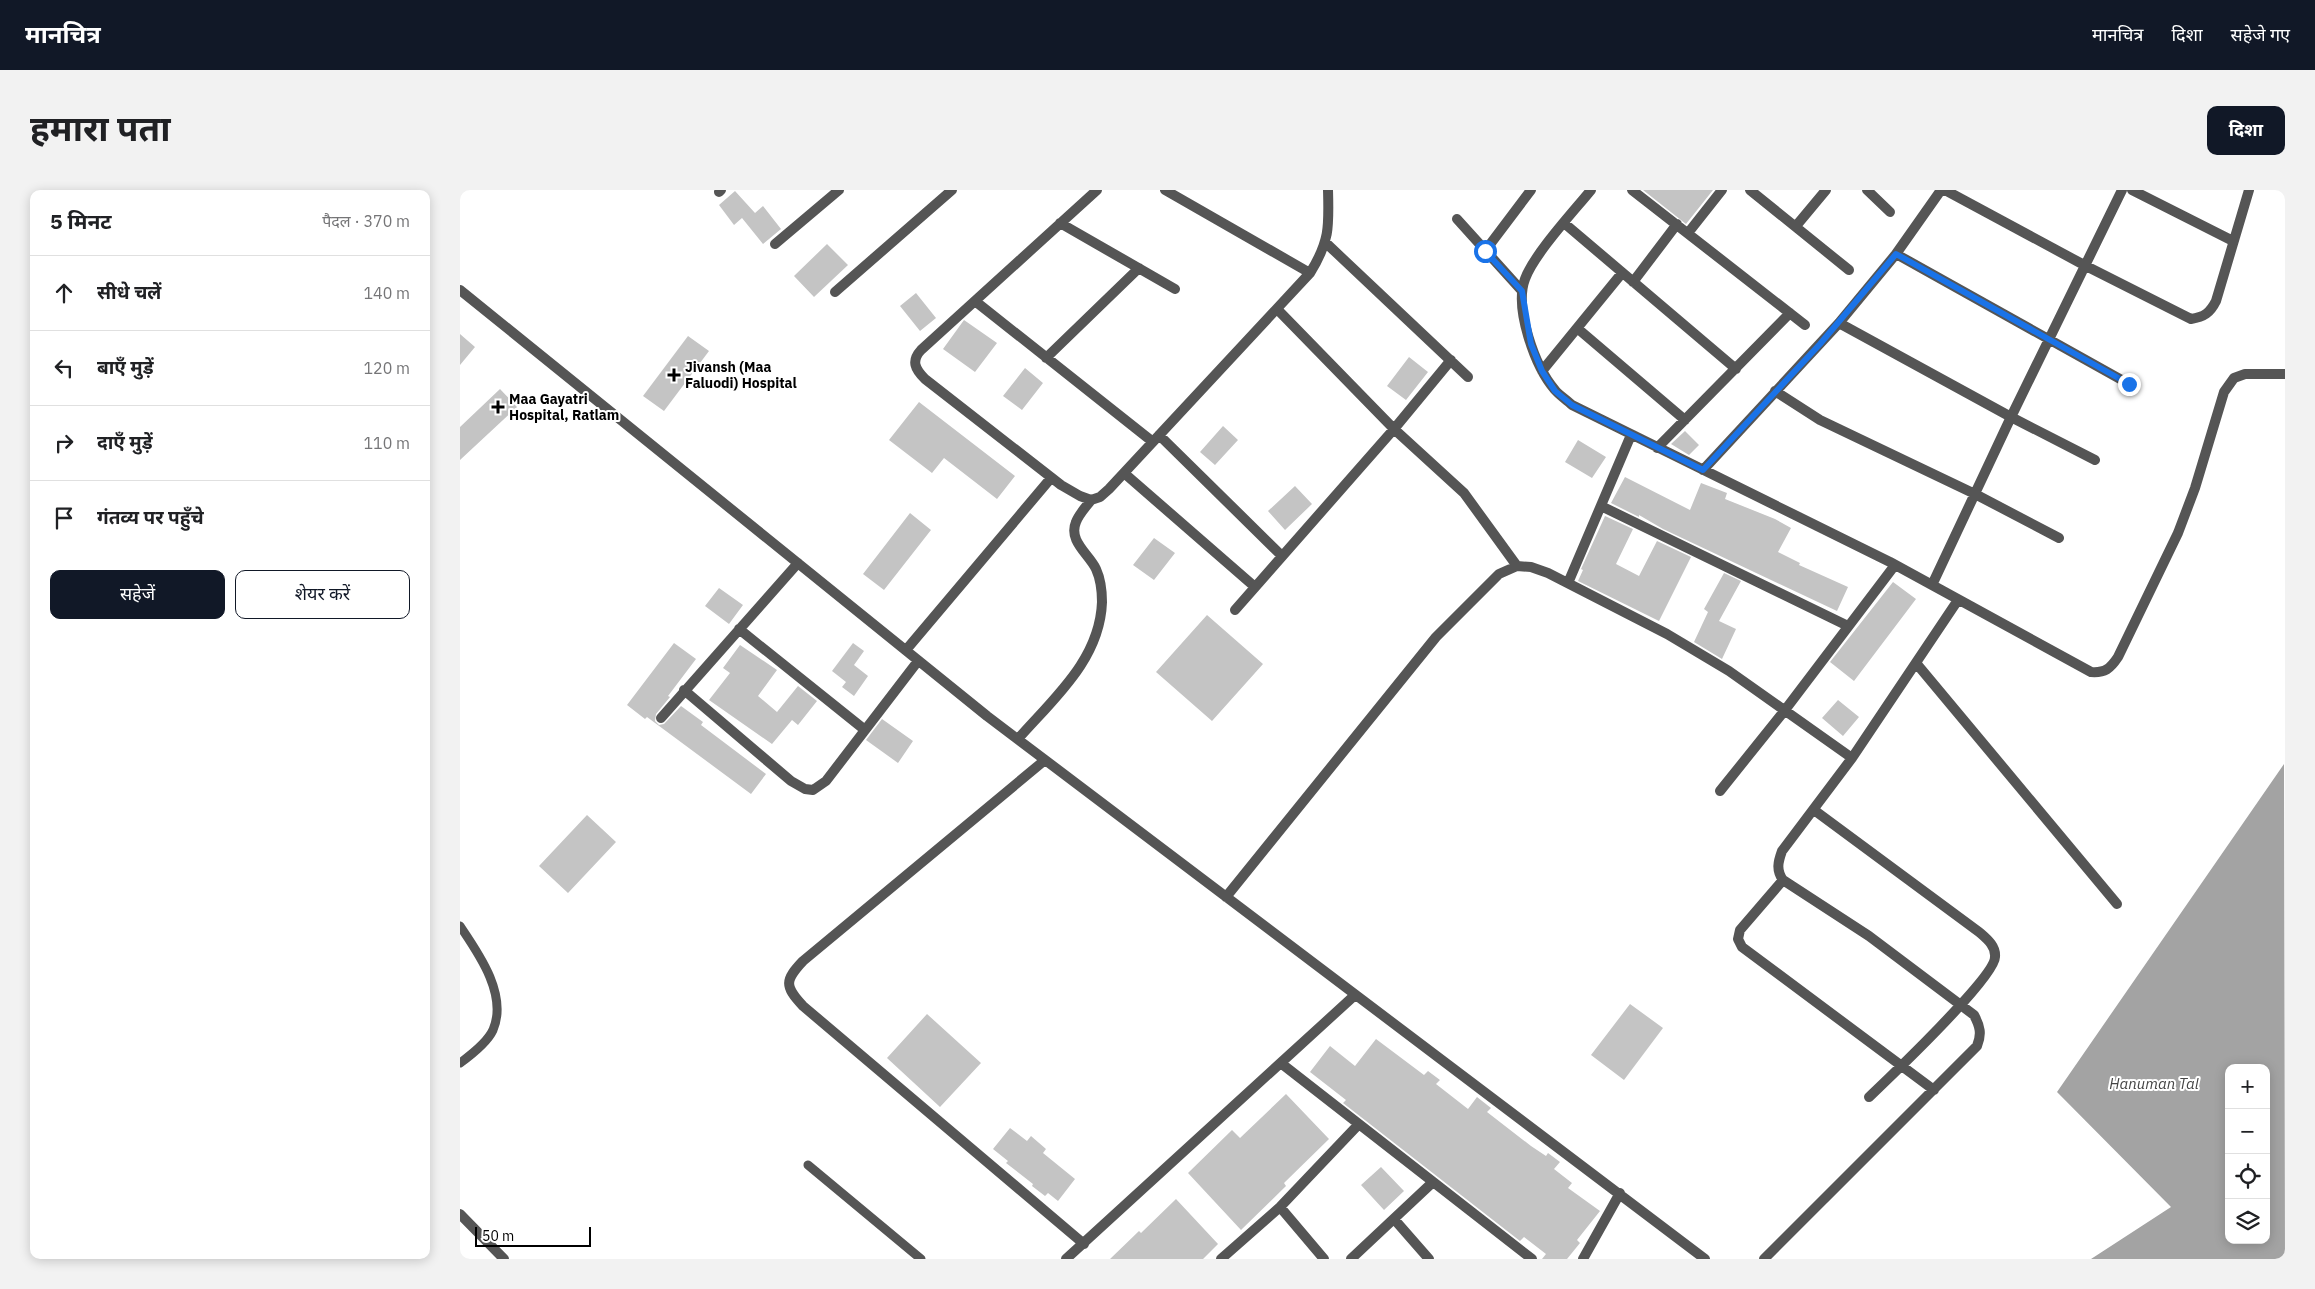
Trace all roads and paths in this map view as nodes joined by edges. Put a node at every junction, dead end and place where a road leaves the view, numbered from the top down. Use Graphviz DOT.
graph roads {
  1 [pos="839,190"];
  2 [pos="952,190"];
  3 [pos="1097,190"];
  4 [pos="1328,190"];
  5 [pos="1531,190"];
  6 [pos="1591,190"];
  7 [pos="1632,190"];
  8 [pos="1722,190"];
  9 [pos="1750,190"];
  10 [pos="1826,190"];
  11 [pos="1867,190"];
  12 [pos="1941,190"];
  13 [pos="1945,190"];
  14 [pos="2122,190"];
  15 [pos="2132,190"];
  16 [pos="2249,190"];
  17 [pos="1171,191"];
  18 [pos="1890,212"];
  19 [pos="1457,219"];
  20 [pos="1060,223"];
  21 [pos="1564,223"];
  22 [pos="1677,224"];
  23 [pos="1796,226"];
  24 [pos="1688,233"];
  25 [pos="2233,241"];
  26 [pos="775,244"];
  27 [pos="1326,244"];
  28 [pos="1485,251"];
  29 [pos="1896,254"];
  30 [pos="2086,266"];
  31 [pos="1138,268"];
  32 [pos="1849,270"];
  33 [pos="1310,273"];
  34 [pos="1622,273"];
  35 [pos="1633,282"];
  36 [pos="1175,289"];
  37 [pos="460,290"];
  38 [pos="1522,291"];
  39 [pos="835,292"];
  40 [pos="975,301"];
  41 [pos="1277,308"];
  42 [pos="1790,313"];
  43 [pos="1839,323"];
  44 [pos="1805,324"];
  45 [pos="1577,328"];
  46 [pos="2048,341"];
  47 [pos="1046,358"];
  48 [pos="1450,360"];
  49 [pos="1736,369"];
  50 [pos="1542,371"];
  51 [pos="2285,374"];
  52 [pos="1468,377"];
  53 [pos="2129,384"];
  54 [pos="1775,390"];
  55 [pos="2011,417"];
  56 [pos="1685,420"];
  57 [pos="1394,429"];
  58 [pos="1631,435"];
  59 [pos="1156,439"];
  60 [pos="1657,448"];
  61 [pos="2095,460"];
  62 [pos="1703,470"];
  63 [pos="1124,473"];
  64 [pos="1050,478"];
  65 [pos="1975,494"];
  66 [pos="1091,500"];
  67 [pos="1601,506"];
  68 [pos="2059,538"];
  69 [pos="1282,556"];
  70 [pos="798,563"];
  71 [pos="1895,564"];
  72 [pos="1517,566"];
  73 [pos="1568,583"];
  74 [pos="1932,586"];
  75 [pos="1255,587"];
  76 [pos="1958,600"];
  77 [pos="1235,610"];
  78 [pos="1848,626"];
  79 [pos="739,629"];
  80 [pos="906,650"];
  81 [pos="918,661"];
  82 [pos="1916,663"];
  83 [pos="684,690"];
  84 [pos="1785,710"];
  85 [pos="661,718"];
  86 [pos="865,730"];
  87 [pos="1018,739"];
  88 [pos="1852,758"];
  89 [pos="1045,760"];
  90 [pos="1720,791"];
  91 [pos="1814,810"];
  92 [pos="1783,880"];
  93 [pos="1226,897"];
  94 [pos="2118,904"];
  95 [pos="460,926"];
  96 [pos="1355,994"];
  97 [pos="1960,1005"];
  98 [pos="460,1063"];
  99 [pos="1282,1064"];
  100 [pos="1901,1066"];
  101 [pos="1934,1090"];
  102 [pos="1869,1097"];
  103 [pos="1358,1125"];
  104 [pos="808,1165"];
  105 [pos="1433,1182"];
  106 [pos="1620,1193"];
  107 [pos="1280,1206"];
  108 [pos="460,1214"];
  109 [pos="1394,1219"];
  110 [pos="1084,1244"];
  111 [pos="504,1259"];
  112 [pos="921,1259"];
  113 [pos="1066,1259"];
  114 [pos="1221,1259"];
  115 [pos="1324,1259"];
  116 [pos="1351,1259"];
  117 [pos="1429,1259"];
  118 [pos="1532,1259"];
  119 [pos="1583,1259"];
  120 [pos="1705,1259"];
  121 [pos="1764,1259"];
  1 -- 26 [label="street"];
  2 -- 39 [label="street"];
  3 -- 20 [label="street"];
  4 -- 27 [label="street"];
  5 -- 28 [label="street"];
  6 -- 21 [label="street"];
  7 -- 22 [label="street"];
  8 -- 24 [label="street"];
  9 -- 23 [label="street"];
  10 -- 23 [label="street"];
  11 -- 18 [label="street"];
  12 -- 29 [label="street"];
  13 -- 30 [label="street"];
  14 -- 30 [label="street"];
  15 -- 25 [label="street"];
  16 -- 25 [label="street"];
  17 -- 33 [label="street"];
  19 -- 28 [label="street"];
  20 -- 31 [label="street"];
  20 -- 40 [label="street"];
  21 -- 34 [label="street"];
  21 -- 38 [label="street"];
  22 -- 24 [label="street"];
  22 -- 35 [label="street"];
  23 -- 32 [label="street"];
  24 -- 42 [label="street"];
  25 -- 30 [label="street"];
  27 -- 33 [label="street"];
  27 -- 48 [label="street"];
  28 -- 38 [label="street"];
  29 -- 43 [label="street"];
  29 -- 46 [label="street"];
  30 -- 46 [label="street"];
  31 -- 36 [label="street"];
  31 -- 47 [label="street"];
  33 -- 41 [label="street"];
  34 -- 35 [label="street"];
  34 -- 45 [label="street"];
  35 -- 49 [label="street"];
  37 -- 70 [label="street"];
  38 -- 50 [label="street"];
  40 -- 47 [label="street"];
  40 -- 64 [label="street"];
  41 -- 57 [label="street"];
  41 -- 59 [label="street"];
  42 -- 44 [label="street"];
  42 -- 49 [label="street"];
  43 -- 54 [label="street"];
  43 -- 55 [label="street"];
  45 -- 50 [label="street"];
  45 -- 56 [label="street"];
  46 -- 53 [label="street"];
  46 -- 55 [label="street"];
  47 -- 59 [label="street"];
  48 -- 52 [label="street"];
  48 -- 57 [label="street"];
  49 -- 56 [label="street"];
  50 -- 58 [label="street"];
  51 -- 76 [label="street"];
  54 -- 62 [label="street"];
  54 -- 65 [label="street"];
  55 -- 61 [label="street"];
  55 -- 65 [label="street"];
  56 -- 60 [label="street"];
  57 -- 69 [label="street"];
  57 -- 72 [label="street"];
  58 -- 60 [label="street"];
  58 -- 67 [label="street"];
  59 -- 63 [label="street"];
  59 -- 69 [label="street"];
  60 -- 62 [label="street"];
  62 -- 71 [label="street"];
  63 -- 66 [label="street"];
  63 -- 75 [label="street"];
  64 -- 66 [label="street"];
  64 -- 80 [label="street"];
  65 -- 68 [label="street"];
  65 -- 74 [label="street"];
  66 -- 87 [label="street"];
  67 -- 73 [label="street"];
  67 -- 78 [label="street"];
  69 -- 75 [label="street"];
  70 -- 79 [label="street"];
  70 -- 80 [label="street"];
  71 -- 74 [label="street"];
  71 -- 78 [label="street"];
  72 -- 73 [label="street"];
  72 -- 93 [label="street"];
  73 -- 84 [label="street"];
  74 -- 76 [label="street"];
  75 -- 77 [label="street"];
  76 -- 82 [label="street"];
  78 -- 84 [label="street"];
  79 -- 83 [label="street"];
  79 -- 86 [label="street"];
  80 -- 81 [label="street"];
  81 -- 86 [label="street"];
  81 -- 87 [label="street"];
  82 -- 88 [label="street"];
  82 -- 94 [label="street"];
  83 -- 85 [label="street"];
  83 -- 86 [label="street"];
  84 -- 88 [label="street"];
  84 -- 90 [label="street"];
  87 -- 89 [label="street"];
  88 -- 91 [label="street"];
  89 -- 93 [label="street"];
  89 -- 110 [label="street"];
  91 -- 92 [label="street"];
  91 -- 97 [label="street"];
  92 -- 97 [label="street"];
  92 -- 100 [label="street"];
  93 -- 96 [label="street"];
  95 -- 98 [label="lane"];
  96 -- 99 [label="street"];
  96 -- 106 [label="street"];
  97 -- 100 [label="street"];
  97 -- 101 [label="street"];
  99 -- 103 [label="street"];
  99 -- 110 [label="street"];
  100 -- 101 [label="street"];
  100 -- 102 [label="street"];
  101 -- 121 [label="street"];
  103 -- 105 [label="street"];
  103 -- 107 [label="street"];
  104 -- 112 [label="lane"];
  105 -- 109 [label="street"];
  105 -- 118 [label="street"];
  106 -- 119 [label="street"];
  106 -- 120 [label="street"];
  107 -- 114 [label="street"];
  107 -- 115 [label="street"];
  108 -- 111 [label="street"];
  109 -- 116 [label="street"];
  109 -- 117 [label="street"];
  110 -- 113 [label="street"];
}
